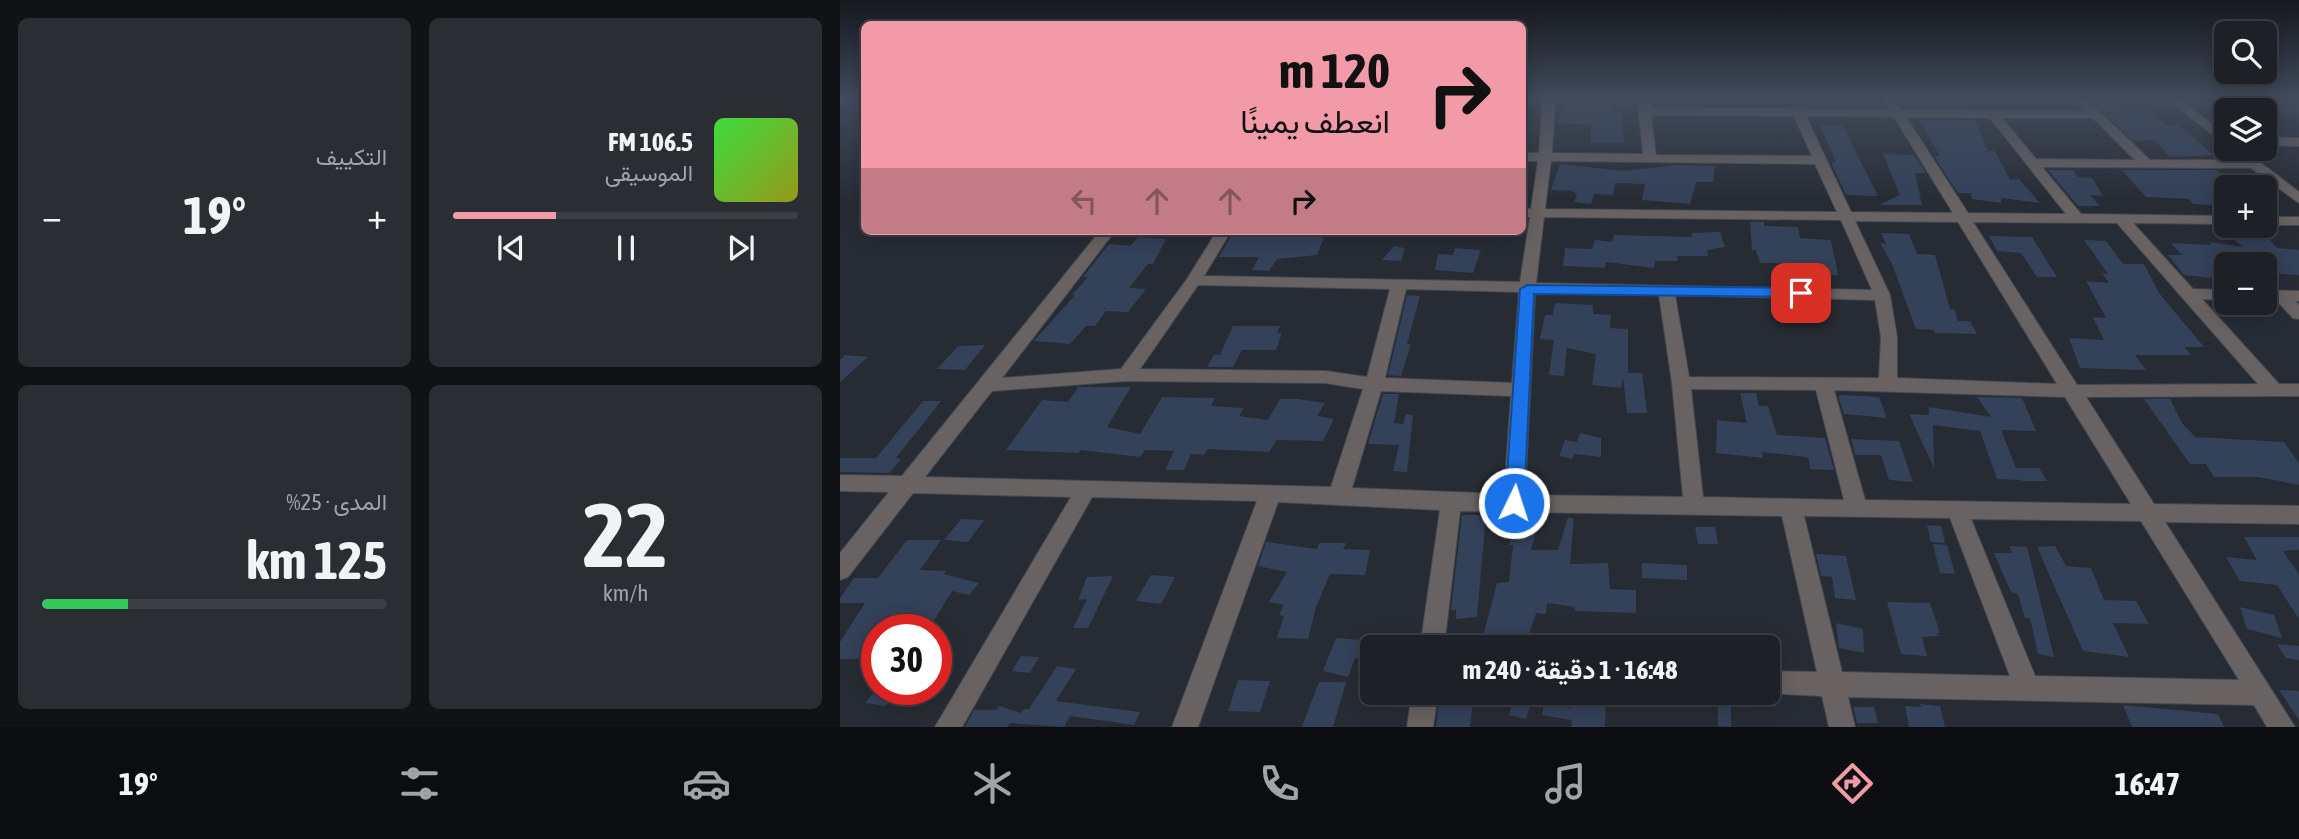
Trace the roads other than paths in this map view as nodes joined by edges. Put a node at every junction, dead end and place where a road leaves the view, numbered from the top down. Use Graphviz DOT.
graph roads {
  1 [pos="1547,132"];
  2 [pos="1647,132"];
  3 [pos="1808,132"];
  4 [pos="1909,132"];
  5 [pos="2007,132"];
  6 [pos="2113,132"];
  7 [pos="2277,141"];
  8 [pos="2299,142"];
  9 [pos="1526,157"];
  10 [pos="1545,157"];
  11 [pos="1650,158"];
  12 [pos="1822,160"];
  13 [pos="2250,161"];
  14 [pos="2032,163"];
  15 [pos="2146,163"];
  16 [pos="2254,164"];
  17 [pos="2299,199"];
  18 [pos="1530,213"];
  19 [pos="1846,216"];
  20 [pos="1964,218"];
  21 [pos="2077,219"];
  22 [pos="2121,219"];
  23 [pos="2214,220"];
  24 [pos="2277,221"];
  25 [pos="2299,221"];
  26 [pos="1105,235"];
  27 [pos="1222,235"];
  28 [pos="1194,281"];
  29 [pos="1399,286"];
  30 [pos="1527,289"];
  31 [pos="1666,289"];
  32 [pos="2189,294"];
  33 [pos="1882,295"];
  34 [pos="2214,295"];
  35 [pos="2277,295"];
  36 [pos="2299,296"];
  37 [pos="2277,298"];
  38 [pos="2299,314"];
  39 [pos="1126,375"];
  40 [pos="1681,383"];
  41 [pos="1374,384"];
  42 [pos="1823,384"];
  43 [pos="1888,384"];
  44 [pos="989,386"];
  45 [pos="1522,390"];
  46 [pos="2274,390"];
  47 [pos="2299,390"];
  48 [pos="2071,391"];
  49 [pos="840,483"];
  50 [pos="908,485"];
  51 [pos="1086,489"];
  52 [pos="1270,494"];
  53 [pos="1339,495"];
  54 [pos="1451,502"];
  55 [pos="1514,503"];
  56 [pos="1694,506"];
  57 [pos="1791,507"];
  58 [pos="1857,508"];
  59 [pos="1957,510"];
  60 [pos="2145,512"];
  61 [pos="2299,514"];
  62 [pos="840,570"];
  63 [pos="1434,635"];
  64 [pos="1780,683"];
  65 [pos="1832,684"];
  66 [pos="2026,686"];
  67 [pos="2261,693"];
  68 [pos="1423,705"];
  69 [pos="948,727"];
  70 [pos="1185,727"];
  71 [pos="1420,727"];
  72 [pos="1842,727"];
  73 [pos="2282,727"];
  1 -- 10 [label="street"];
  2 -- 11 [label="street"];
  3 -- 12 [label="street"];
  4 -- 20 [label="street"];
  5 -- 14 [label="street"];
  6 -- 15 [label="street"];
  7 -- 8 [label="street"];
  9 -- 10 [label="street"];
  10 -- 11 [label="street"];
  10 -- 18 [label="street"];
  11 -- 12 [label="street"];
  12 -- 19 [label="street"];
  13 -- 16 [label="street"];
  14 -- 15 [label="street"];
  14 -- 21 [label="street"];
  15 -- 16 [label="street"];
  16 -- 17 [label="street"];
  18 -- 19 [label="street"];
  18 -- 30 [label="street"];
  19 -- 20 [label="street"];
  19 -- 33 [label="street"];
  20 -- 21 [label="street"];
  20 -- 48 [label="street"];
  21 -- 22 [label="street"];
  22 -- 23 [label="street"];
  22 -- 32 [label="street"];
  24 -- 25 [label="street"];
  26 -- 44 [label="street"];
  27 -- 28 [label="street"];
  28 -- 29 [label="street"];
  28 -- 39 [label="street"];
  29 -- 30 [label="street"];
  29 -- 41 [label="street"];
  30 -- 31 [label="street"];
  30 -- 45 [label="street"];
  31 -- 33 [label="street"];
  31 -- 40 [label="street"];
  32 -- 34 [label="street"];
  32 -- 46 [label="street"];
  33 -- 43 [label="street"];
  35 -- 36 [label="street"];
  37 -- 38 [label="street"];
  39 -- 41 [label="street"];
  39 -- 44 [label="street"];
  40 -- 42 [label="street"];
  40 -- 56 [label="street"];
  41 -- 45 [label="street"];
  41 -- 53 [label="street"];
  42 -- 43 [label="street"];
  42 -- 58 [label="street"];
  43 -- 48 [label="street"];
  44 -- 50 [label="street"];
  45 -- 55 [label="street"];
  46 -- 47 [label="street"];
  46 -- 48 [label="street"];
  48 -- 60 [label="street"];
  49 -- 50 [label="street"];
  50 -- 51 [label="street"];
  50 -- 62 [label="street"];
  51 -- 52 [label="street"];
  51 -- 69 [label="street"];
  52 -- 53 [label="street"];
  52 -- 70 [label="street"];
  53 -- 54 [label="street"];
  54 -- 55 [label="street"];
  54 -- 63 [label="street"];
  55 -- 56 [label="street"];
  56 -- 57 [label="street"];
  57 -- 58 [label="street"];
  57 -- 65 [label="street"];
  58 -- 59 [label="street"];
  59 -- 60 [label="street"];
  59 -- 66 [label="street"];
  60 -- 61 [label="street"];
  60 -- 67 [label="street"];
  64 -- 65 [label="street"];
  65 -- 66 [label="street"];
  65 -- 72 [label="street"];
  66 -- 67 [label="street"];
  67 -- 73 [label="street"];
  68 -- 71 [label="street"];
}
